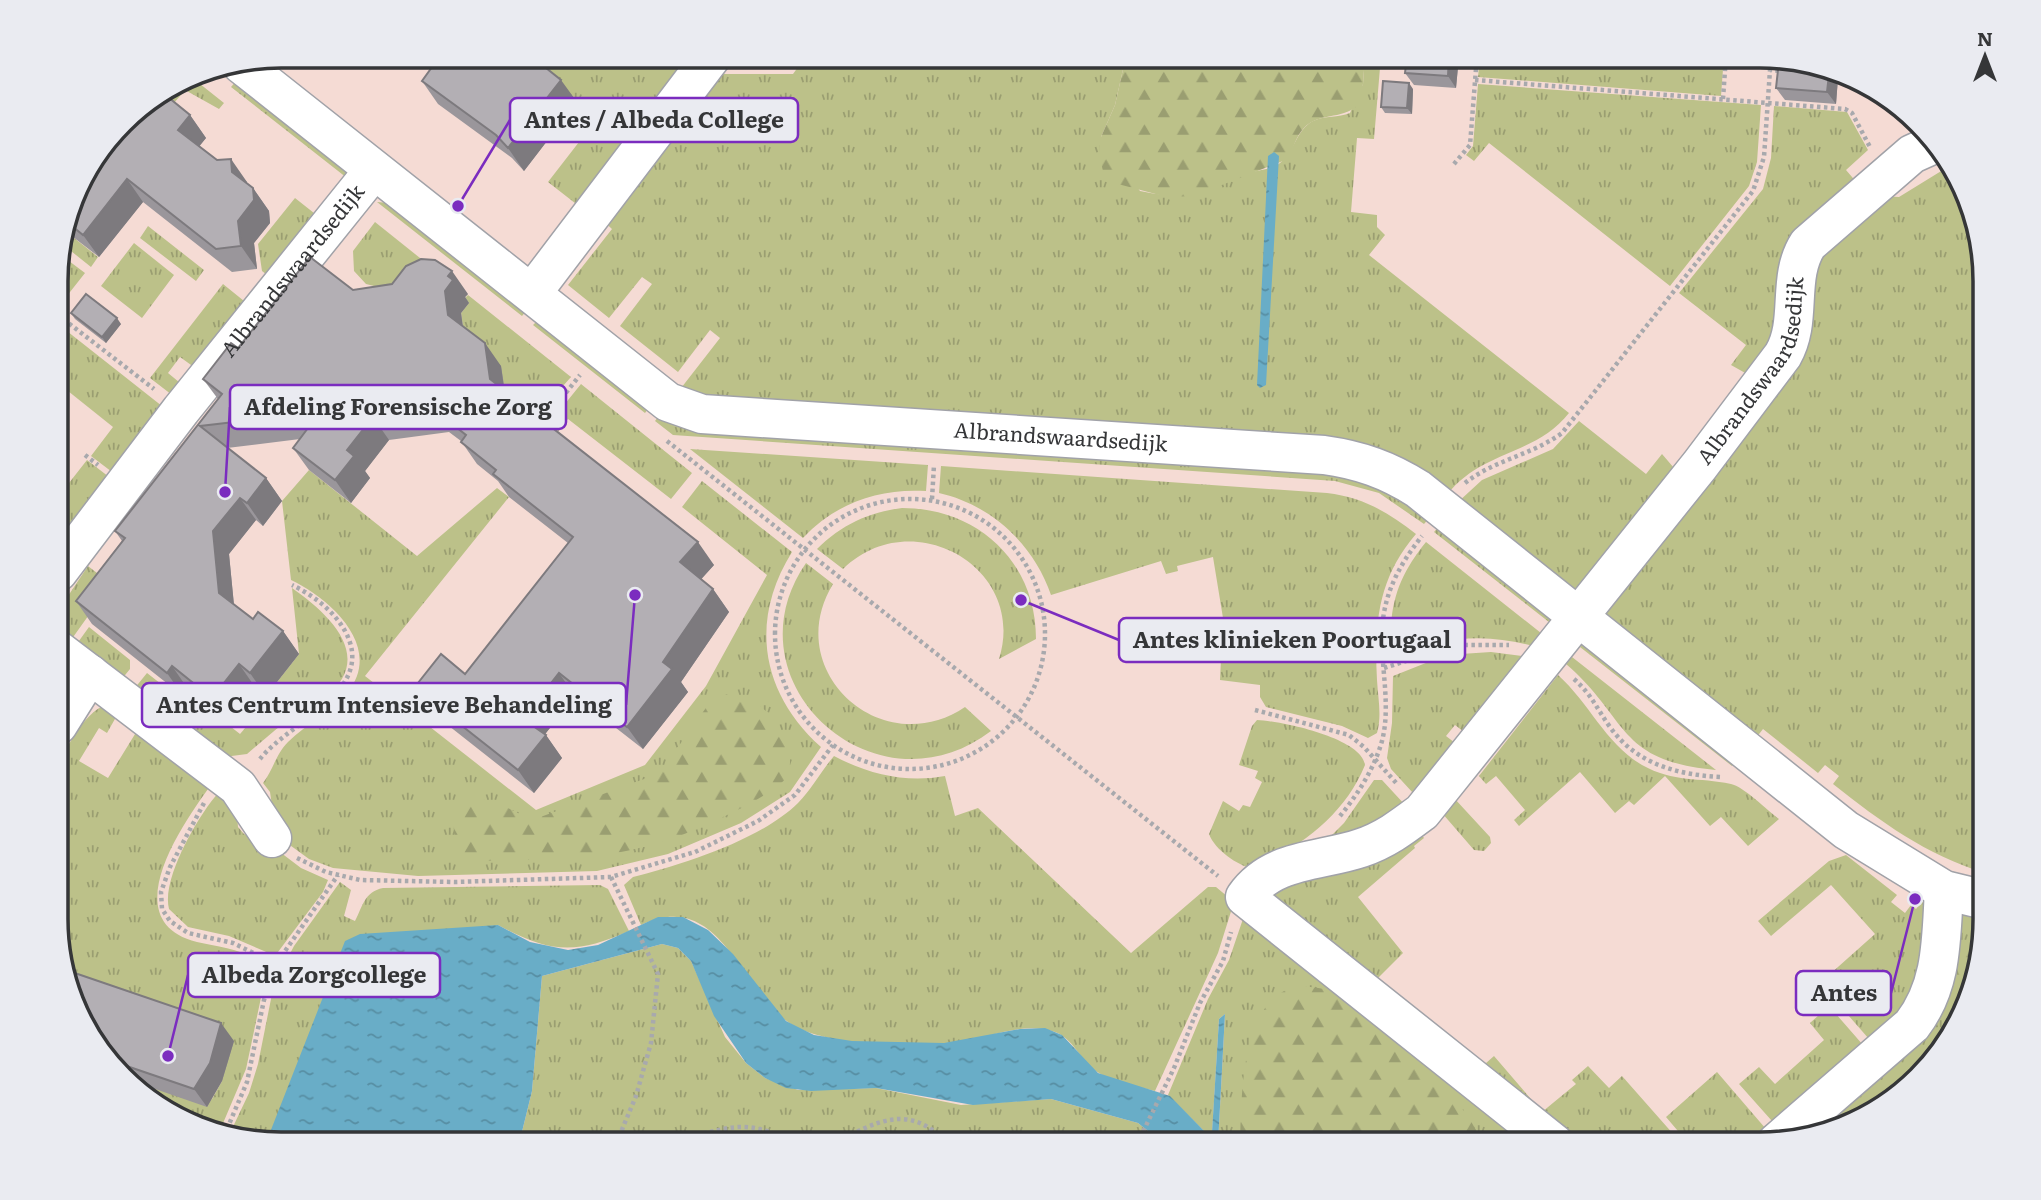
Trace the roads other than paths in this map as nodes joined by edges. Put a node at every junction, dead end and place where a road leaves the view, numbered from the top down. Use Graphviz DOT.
graph roads {
  1 [pos="702,69"];
  2 [pos="231,76"];
  3 [pos="1926,148"];
  4 [pos="374,170"];
  5 [pos="532,293"];
  6 [pos="68,559"];
  7 [pos="1579,614"];
  8 [pos="68,658"];
  9 [pos="90,674"];
  10 [pos="68,709"];
  11 [pos="272,838"];
  12 [pos="1944,890"];
  13 [pos="1972,897"];
  14 [pos="1792,1129"];
  15 [pos="1539,1131"];
  1 -- 5 [label="street"];
  2 -- 4 [label="street, Albrandswaardsedijk"];
  3 -- 7 [label="street, Albrandswaardsedijk"];
  4 -- 5 [label="street, Albrandswaardsedijk"];
  4 -- 6 [label="street, Albrandswaardsedijk"];
  5 -- 7 [label="street, Albrandswaardsedijk"];
  7 -- 12 [label="street, Albrandswaardsedijk"];
  7 -- 15 [label="street"];
  8 -- 9 [label="street"];
  9 -- 10 [label="street"];
  9 -- 11 [label="street"];
  12 -- 13 [label="street, Albrandswaardsedijk"];
  12 -- 14 [label="street"];
}
